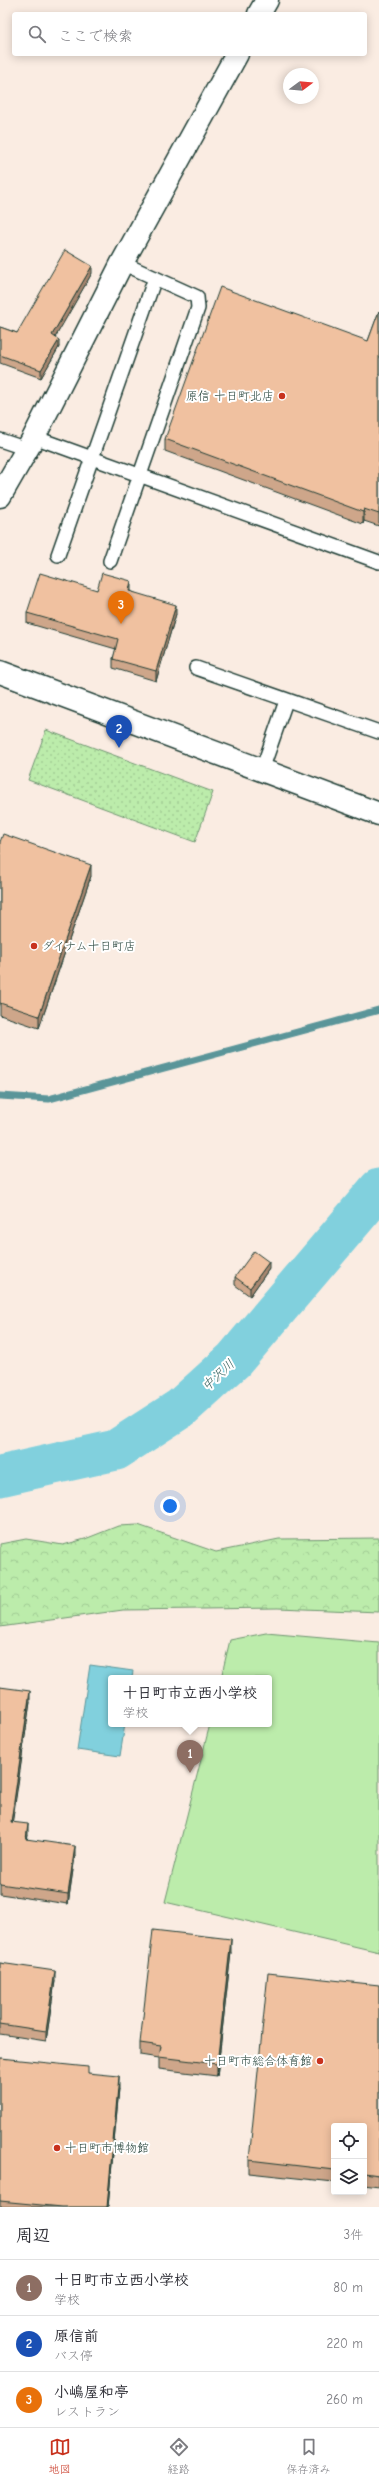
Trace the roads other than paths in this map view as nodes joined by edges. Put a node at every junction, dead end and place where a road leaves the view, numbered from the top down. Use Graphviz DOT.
graph roads {
  1 [pos="267,0"];
  2 [pos="260,12"];
  3 [pos="236,56"];
  4 [pos="122,263"];
  5 [pos="155,278"];
  6 [pos="0,440"];
  7 [pos="31,443"];
  8 [pos="92,459"];
  9 [pos="140,477"];
  10 [pos="0,496"];
  11 [pos="58,555"];
  12 [pos="110,561"];
  13 [pos="379,562"];
  14 [pos="196,668"];
  15 [pos="0,672"];
  16 [pos="286,701"];
  17 [pos="379,732"];
  18 [pos="262,770"];
  19 [pos="379,814"];
  1 -- 2 [label="street"];
  3 -- 4 [label="street"];
  4 -- 5 [label="lane"];
  4 -- 7 [label="street"];
  5 -- 8 [label="lane"];
  5 -- 9 [label="lane"];
  6 -- 7 [label="lane"];
  7 -- 8 [label="lane"];
  7 -- 10 [label="street"];
  8 -- 9 [label="lane"];
  8 -- 11 [label="lane"];
  9 -- 12 [label="lane"];
  9 -- 13 [label="lane"];
  14 -- 16 [label="lane"];
  15 -- 18 [label="street"];
  16 -- 17 [label="lane"];
  16 -- 18 [label="lane"];
  18 -- 19 [label="street"];
}
